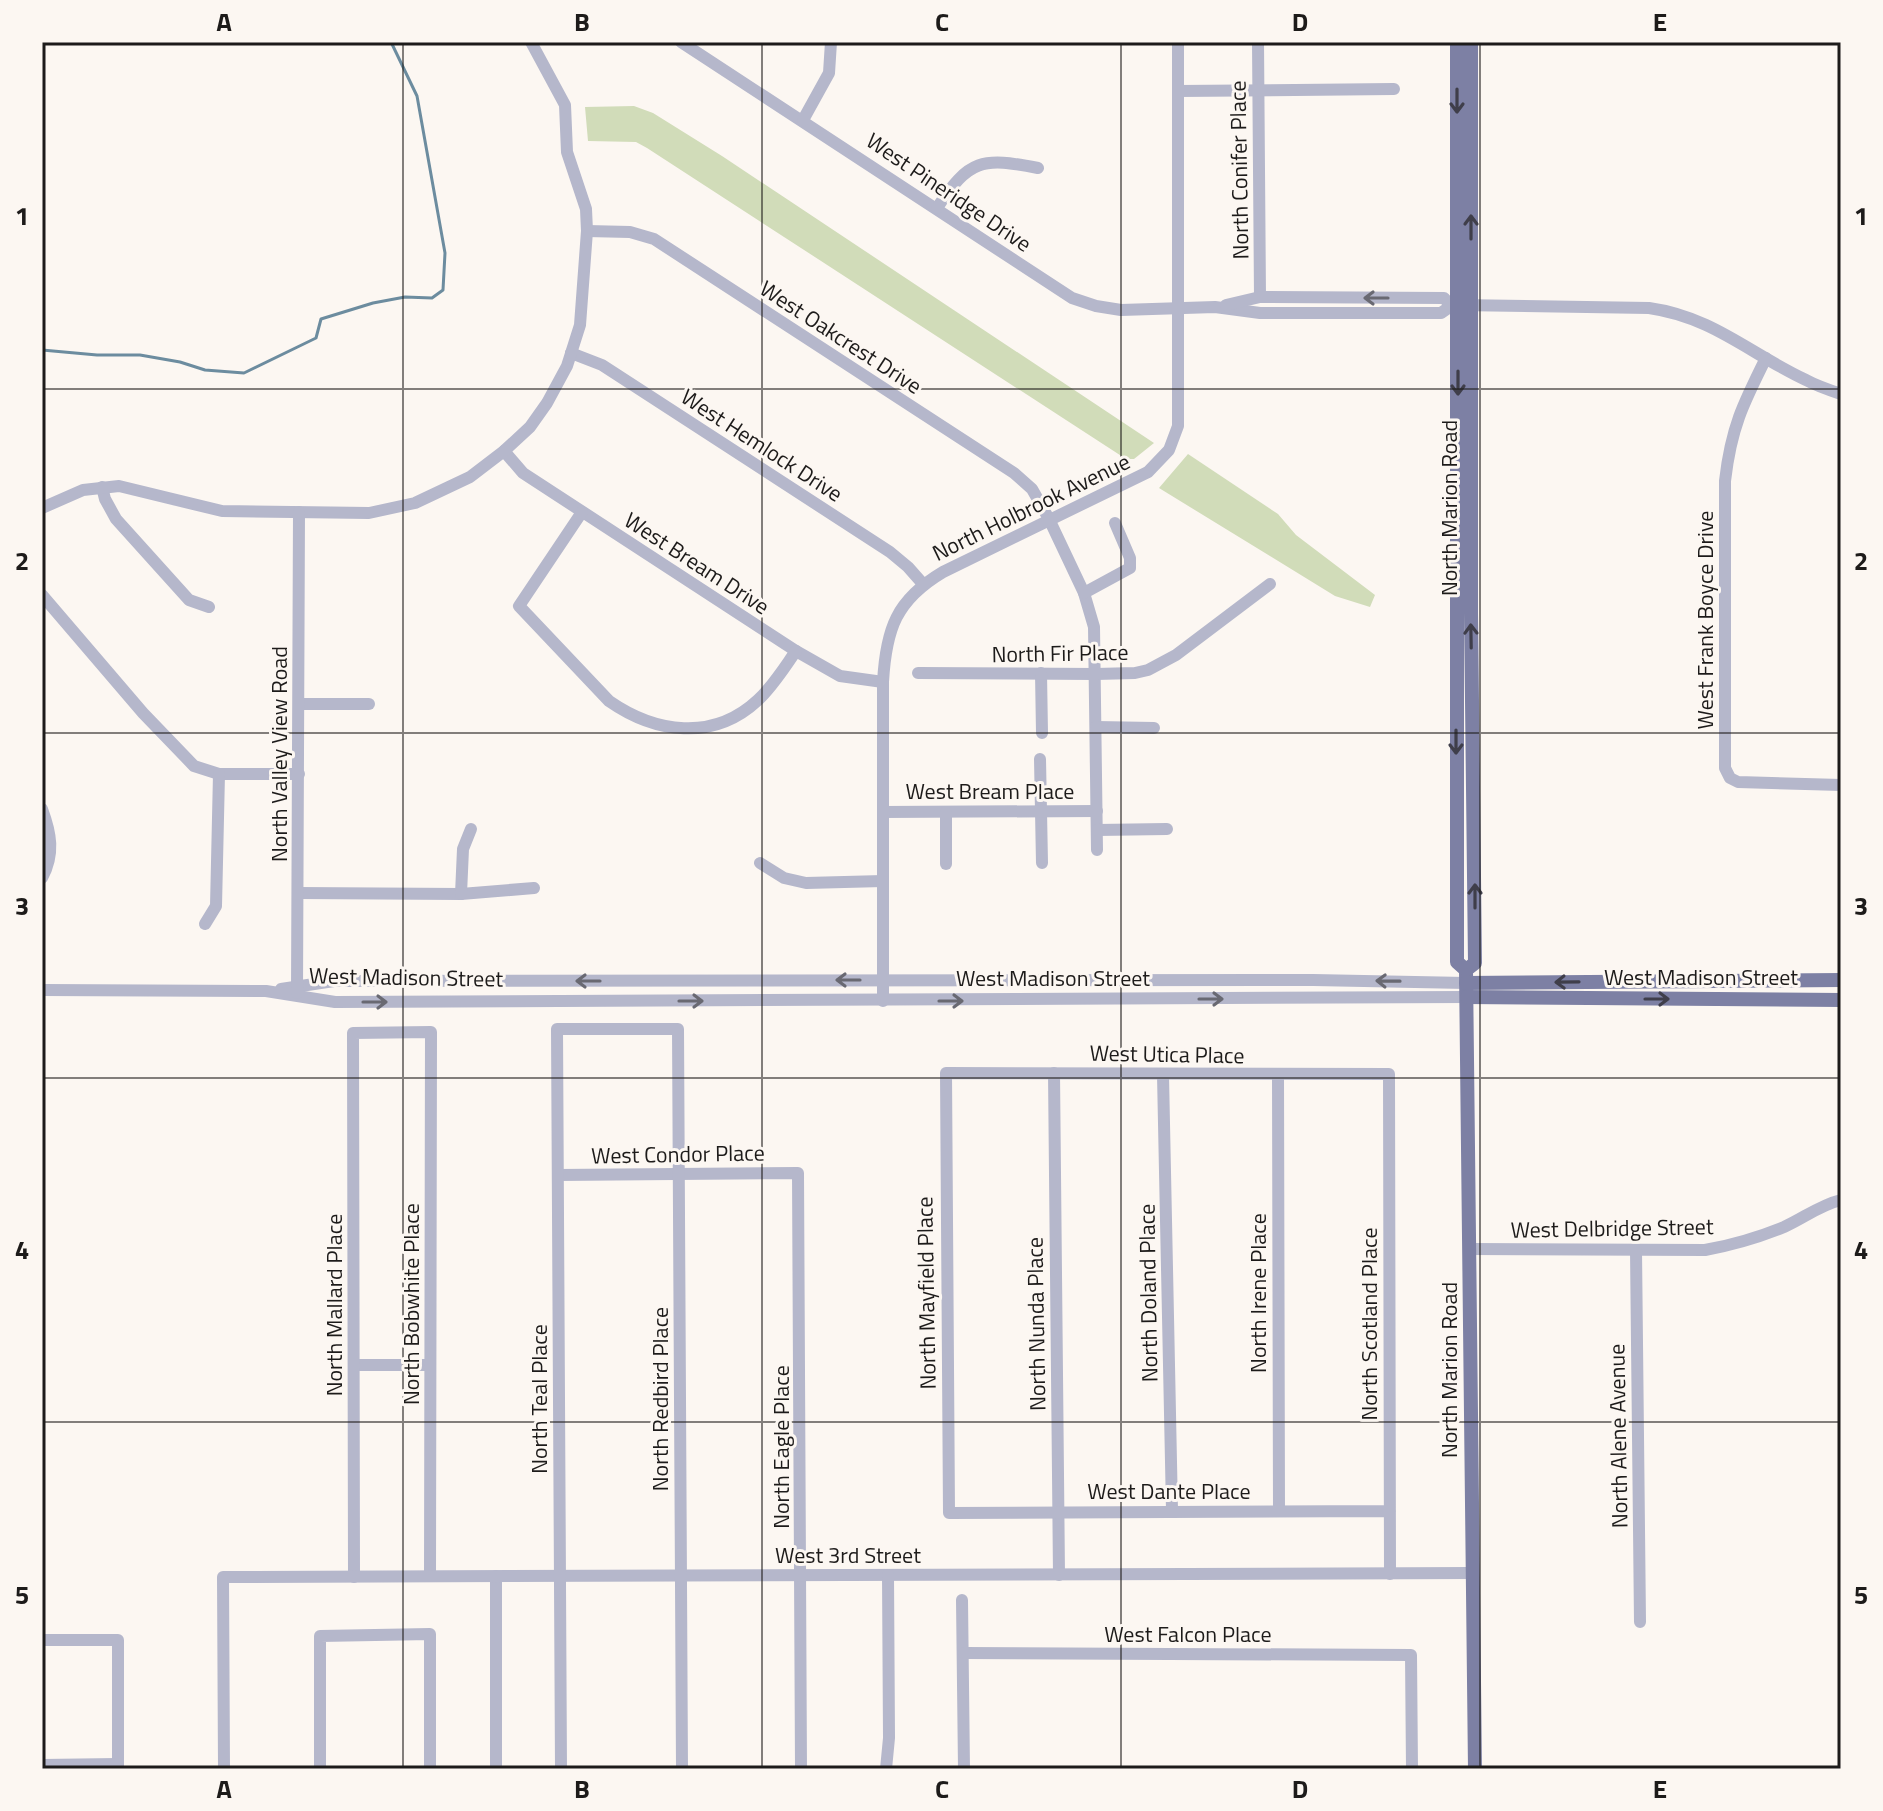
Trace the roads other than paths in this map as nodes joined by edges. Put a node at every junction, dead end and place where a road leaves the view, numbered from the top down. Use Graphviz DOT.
graph roads {
  1 [pos="531,42"];
  2 [pos="681,42"];
  3 [pos="831,42"];
  4 [pos="1178,42"];
  5 [pos="1258,42"];
  6 [pos="1457,42"];
  7 [pos="1471,42"];
  8 [pos="1394,89"];
  9 [pos="1178,91"];
  10 [pos="1258,91"];
  11 [pos="803,120"];
  12 [pos="1038,168"];
  13 [pos="937,208"];
  14 [pos="587,231"];
  15 [pos="1260,297"];
  16 [pos="1460,305"];
  17 [pos="1215,307"];
  18 [pos="1179,308"];
  19 [pos="571,353"];
  20 [pos="1766,358"];
  21 [pos="1841,394"];
  22 [pos="504,451"];
  23 [pos="102,487"];
  24 [pos="42,508"];
  25 [pos="299,512"];
  26 [pos="582,512"];
  27 [pos="1049,519"];
  28 [pos="1115,523"];
  29 [pos="923,584"];
  30 [pos="1270,584"];
  31 [pos="1084,593"];
  32 [pos="42,595"];
  33 [pos="209,607"];
  34 [pos="796,651"];
  35 [pos="918,673"];
  36 [pos="1041,673"];
  37 [pos="1096,674"];
  38 [pos="883,682"];
  39 [pos="299,704"];
  40 [pos="369,704"];
  41 [pos="1096,727"];
  42 [pos="1154,728"];
  43 [pos="1042,733"];
  44 [pos="1040,759"];
  45 [pos="219,774"];
  46 [pos="299,774"];
  47 [pos="1841,785"];
  48 [pos="42,809"];
  49 [pos="1041,811"];
  50 [pos="1097,811"];
  51 [pos="883,812"];
  52 [pos="946,812"];
  53 [pos="471,829"];
  54 [pos="1167,829"];
  55 [pos="1097,830"];
  56 [pos="1097,850"];
  57 [pos="760,863"];
  58 [pos="1042,863"];
  59 [pos="946,864"];
  60 [pos="42,878"];
  61 [pos="883,881"];
  62 [pos="534,888"];
  63 [pos="298,893"];
  64 [pos="461,894"];
  65 [pos="205,924"];
  66 [pos="883,980"];
  67 [pos="1841,980"];
  68 [pos="1466,983"];
  69 [pos="42,990"];
  70 [pos="298,991"];
  71 [pos="1841,1000"];
  72 [pos="883,1001"];
  73 [pos="557,1029"];
  74 [pos="431,1032"];
  75 [pos="946,1073"];
  76 [pos="1054,1073"];
  77 [pos="1389,1074"];
  78 [pos="1163,1075"];
  79 [pos="1278,1075"];
  80 [pos="680,1173"];
  81 [pos="798,1173"];
  82 [pos="558,1175"];
  83 [pos="1841,1200"];
  84 [pos="1470,1249"];
  85 [pos="1636,1250"];
  86 [pos="354,1365"];
  87 [pos="430,1365"];
  88 [pos="1172,1510"];
  89 [pos="1279,1511"];
  90 [pos="1390,1511"];
  91 [pos="1058,1512"];
  92 [pos="949,1513"];
  93 [pos="1473,1573"];
  94 [pos="1390,1574"];
  95 [pos="802,1575"];
  96 [pos="888,1575"];
  97 [pos="1059,1575"];
  98 [pos="430,1576"];
  99 [pos="496,1576"];
  100 [pos="560,1576"];
  101 [pos="680,1576"];
  102 [pos="354,1577"];
  103 [pos="962,1600"];
  104 [pos="1640,1622"];
  105 [pos="42,1640"];
  106 [pos="964,1653"];
  107 [pos="42,1765"];
  108 [pos="118,1766"];
  109 [pos="224,1769"];
  110 [pos="320,1769"];
  111 [pos="430,1769"];
  112 [pos="496,1769"];
  113 [pos="561,1769"];
  114 [pos="682,1769"];
  115 [pos="801,1769"];
  116 [pos="886,1769"];
  117 [pos="964,1769"];
  118 [pos="1412,1769"];
  119 [pos="1475,1769"];
  1 -- 14 [label="street"];
  2 -- 11 [label="street, West Pineridge Drive"];
  3 -- 11 [label="street"];
  4 -- 9 [label="street, North Holbrook Avenue"];
  5 -- 10 [label="street, North Conifer Place"];
  6 -- 16 [label="main road, North Marion Road, one-way"];
  16 -- 7 [label="main road, North Marion Road, one-way"];
  8 -- 10 [label="street"];
  9 -- 10 [label="street"];
  9 -- 18 [label="street, North Holbrook Avenue"];
  10 -- 15 [label="street, North Conifer Place"];
  11 -- 13 [label="street, West Pineridge Drive"];
  12 -- 13 [label="street"];
  13 -- 18 [label="street, West Pineridge Drive"];
  14 -- 19 [label="street"];
  14 -- 27 [label="street, West Oakcrest Drive"];
  16 -- 15 [label="street, West Pineridge Drive, one-way"];
  15 -- 17 [label="street, West Pineridge Drive"];
  16 -- 17 [label="street, West Pineridge Drive"];
  16 -- 20 [label="street"];
  16 -- 68 [label="main road, North Marion Road"];
  17 -- 18 [label="street, West Pineridge Drive"];
  18 -- 27 [label="street, North Holbrook Avenue"];
  19 -- 22 [label="street"];
  19 -- 29 [label="street, West Hemlock Drive"];
  20 -- 21 [label="street"];
  20 -- 47 [label="street, West Frank Boyce Drive"];
  22 -- 25 [label="street"];
  22 -- 26 [label="street, West Bream Drive"];
  23 -- 24 [label="street"];
  23 -- 25 [label="street"];
  23 -- 33 [label="street"];
  25 -- 39 [label="street, North Valley View Road"];
  26 -- 34 [label="street, West Bream Drive"];
  26 -- 34 [label="street"];
  27 -- 29 [label="street, North Holbrook Avenue"];
  27 -- 31 [label="street, West Oakcrest Drive"];
  28 -- 31 [label="street"];
  29 -- 38 [label="street, North Holbrook Avenue"];
  30 -- 37 [label="street, North Fir Place"];
  31 -- 37 [label="street, West Oakcrest Drive"];
  32 -- 45 [label="street"];
  34 -- 38 [label="street, West Bream Drive"];
  35 -- 36 [label="street, North Fir Place"];
  36 -- 37 [label="street, North Fir Place"];
  36 -- 43 [label="street"];
  37 -- 41 [label="street, West Oakcrest Drive"];
  38 -- 51 [label="street, North Holbrook Avenue"];
  39 -- 40 [label="street"];
  39 -- 46 [label="street, North Valley View Road"];
  41 -- 42 [label="street"];
  41 -- 50 [label="street, West Oakcrest Drive"];
  44 -- 49 [label="street"];
  45 -- 46 [label="street"];
  45 -- 65 [label="street"];
  46 -- 63 [label="street, North Valley View Road"];
  48 -- 60 [label="street"];
  49 -- 50 [label="street, West Bream Place"];
  49 -- 52 [label="street, West Bream Place"];
  49 -- 58 [label="street"];
  50 -- 55 [label="street, West Oakcrest Drive"];
  51 -- 52 [label="street, West Bream Place"];
  51 -- 61 [label="street, North Holbrook Avenue"];
  52 -- 59 [label="street"];
  53 -- 64 [label="street"];
  54 -- 55 [label="street"];
  55 -- 56 [label="street, West Oakcrest Drive"];
  57 -- 61 [label="street"];
  61 -- 66 [label="street, North Holbrook Avenue"];
  62 -- 64 [label="street"];
  63 -- 64 [label="street"];
  63 -- 70 [label="street, North Valley View Road"];
  68 -- 66 [label="street, West Madison Street, one-way"];
  66 -- 70 [label="street, West Madison Street, one-way"];
  66 -- 72 [label="street, North Holbrook Avenue"];
  67 -- 68 [label="main road, West Madison Street, one-way"];
  68 -- 71 [label="main road, West Madison Street, one-way"];
  72 -- 68 [label="street, West Madison Street, one-way"];
  68 -- 84 [label="main road, North Marion Road"];
  69 -- 70 [label="street, West Madison Street"];
  70 -- 72 [label="street, West Madison Street, one-way"];
  73 -- 80 [label="street, North Redbird Place"];
  73 -- 82 [label="street, North Teal Place"];
  74 -- 86 [label="street, North Mallard Place"];
  74 -- 87 [label="street, North Bobwhite Place"];
  75 -- 76 [label="street, West Utica Place"];
  75 -- 92 [label="street, North Mayfield Place"];
  76 -- 78 [label="street, West Utica Place"];
  76 -- 91 [label="street, North Nunda Place"];
  77 -- 79 [label="street, West Utica Place"];
  77 -- 90 [label="street, North Scotland Place"];
  78 -- 79 [label="street, West Utica Place"];
  78 -- 88 [label="street, North Doland Place"];
  79 -- 89 [label="street, North Irene Place"];
  80 -- 81 [label="street, West Condor Place"];
  80 -- 82 [label="street, West Condor Place"];
  80 -- 101 [label="street, North Redbird Place"];
  81 -- 95 [label="street, North Eagle Place"];
  82 -- 100 [label="street, North Teal Place"];
  83 -- 85 [label="street, West Delbridge Street"];
  84 -- 85 [label="street, West Delbridge Street"];
  84 -- 93 [label="main road, North Marion Road"];
  85 -- 104 [label="street, North Alene Avenue"];
  86 -- 87 [label="street"];
  86 -- 102 [label="street, North Mallard Place"];
  87 -- 98 [label="street, North Bobwhite Place"];
  88 -- 89 [label="street, West Dante Place"];
  88 -- 91 [label="street, West Dante Place"];
  89 -- 90 [label="street, West Dante Place"];
  90 -- 94 [label="street, North Scotland Place"];
  91 -- 92 [label="street, West Dante Place"];
  91 -- 97 [label="street, North Nunda Place"];
  93 -- 94 [label="street, West 3rd Street"];
  93 -- 119 [label="main road, North Marion Road"];
  94 -- 97 [label="street, West 3rd Street"];
  95 -- 96 [label="street, West 3rd Street"];
  95 -- 101 [label="street, West 3rd Street"];
  95 -- 115 [label="street, North Eagle Place"];
  96 -- 97 [label="street, West 3rd Street"];
  96 -- 116 [label="street"];
  98 -- 99 [label="street, West 3rd Street"];
  98 -- 102 [label="street, West 3rd Street"];
  99 -- 100 [label="street, West 3rd Street"];
  99 -- 112 [label="street"];
  100 -- 101 [label="street, West 3rd Street"];
  100 -- 113 [label="street, North Teal Place"];
  101 -- 114 [label="street, North Redbird Place"];
  102 -- 109 [label="street, West 3rd Street"];
  103 -- 106 [label="street"];
  105 -- 108 [label="street"];
  106 -- 117 [label="street"];
  106 -- 118 [label="street, West Falcon Place"];
  107 -- 108 [label="street"];
  110 -- 111 [label="street"];
}
